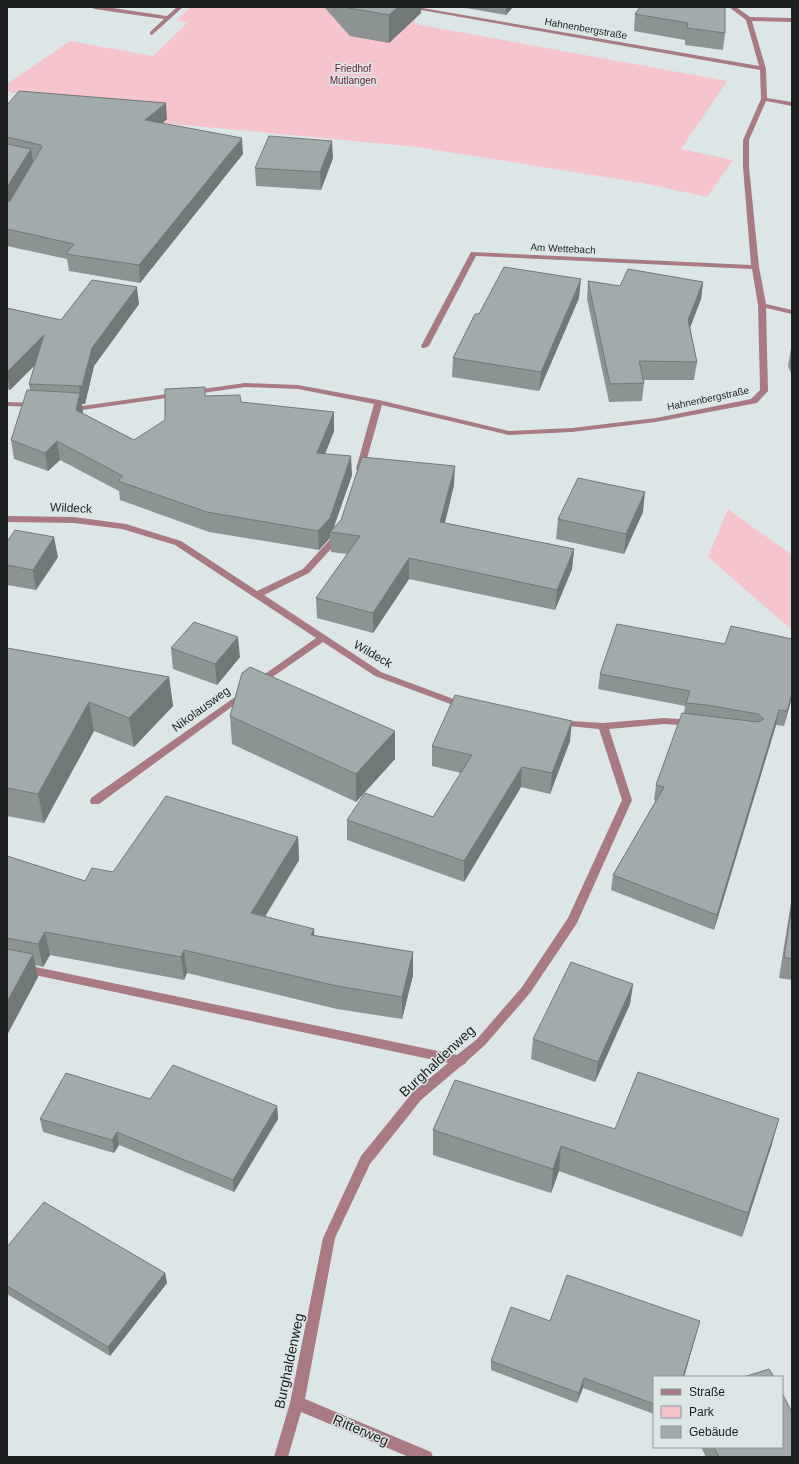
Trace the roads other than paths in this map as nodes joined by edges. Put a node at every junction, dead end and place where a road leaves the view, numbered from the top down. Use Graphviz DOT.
graph roads {
  1 [pos="94,7"];
  2 [pos="180,7"];
  3 [pos="407,7"];
  4 [pos="732,7"];
  5 [pos="168,18"];
  6 [pos="749,19"];
  7 [pos="792,20"];
  8 [pos="152,33"];
  9 [pos="763,70"];
  10 [pos="764,99"];
  11 [pos="792,104"];
  12 [pos="756,267"];
  13 [pos="762,305"];
  14 [pos="792,312"];
  15 [pos="425,346"];
  16 [pos="379,402"];
  17 [pos="7,404"];
  18 [pos="43,406"];
  19 [pos="59,406"];
  20 [pos="358,475"];
  21 [pos="7,519"];
  22 [pos="341,525"];
  23 [pos="258,594"];
  24 [pos="322,638"];
  25 [pos="471,709"];
  26 [pos="551,721"];
  27 [pos="704,724"];
  28 [pos="603,726"];
  29 [pos="96,801"];
  30 [pos="7,965"];
  31 [pos="461,1060"];
  32 [pos="297,1403"];
  33 [pos="281,1457"];
  34 [pos="426,1457"];
  1 -- 5 [label="street"];
  2 -- 5 [label="street"];
  3 -- 9 [label="street, Hahnenbergstraße"];
  4 -- 6 [label="street"];
  5 -- 8 [label="street"];
  6 -- 7 [label="street"];
  6 -- 9 [label="street, Hahnenbergstraße"];
  9 -- 10 [label="street, Hahnenbergstraße"];
  10 -- 11 [label="street"];
  10 -- 12 [label="street, Hahnenbergstraße"];
  12 -- 13 [label="street, Hahnenbergstraße"];
  12 -- 15 [label="street, Am Wettebach"];
  13 -- 14 [label="street"];
  13 -- 16 [label="street, Hahnenbergstraße"];
  16 -- 19 [label="street, Hahnenbergstraße"];
  16 -- 20 [label="street"];
  17 -- 18 [label="street"];
  21 -- 23 [label="street, Wildeck"];
  22 -- 23 [label="street"];
  23 -- 24 [label="street, Wildeck"];
  24 -- 25 [label="street, Wildeck"];
  24 -- 29 [label="street, Nikolausweg"];
  26 -- 28 [label="street"];
  27 -- 28 [label="street"];
  28 -- 31 [label="street, Burghaldenweg"];
  30 -- 31 [label="street"];
  31 -- 32 [label="street, Burghaldenweg"];
  32 -- 33 [label="street, Burghaldenweg"];
  32 -- 34 [label="street, Ritterweg"];
}
